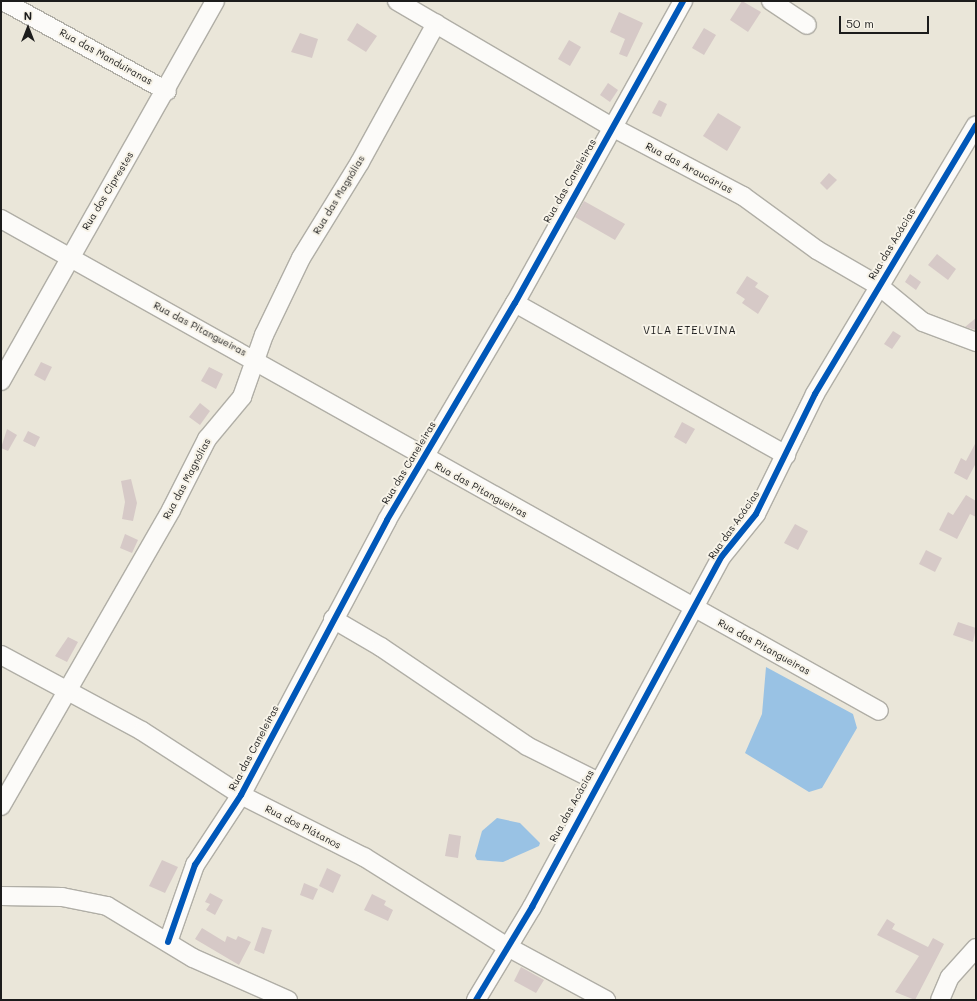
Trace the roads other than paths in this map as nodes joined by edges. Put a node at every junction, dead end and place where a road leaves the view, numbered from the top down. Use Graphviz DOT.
graph roads {
  1 [pos="3,1"];
  2 [pos="215,1"];
  3 [pos="397,1"];
  4 [pos="683,1"];
  5 [pos="771,1"];
  6 [pos="436,24"];
  7 [pos="807,24"];
  8 [pos="167,91"];
  9 [pos="976,126"];
  10 [pos="612,127"];
  11 [pos="1,219"];
  12 [pos="69,258"];
  13 [pos="878,286"];
  14 [pos="515,303"];
  15 [pos="976,342"];
  16 [pos="256,360"];
  17 [pos="1,381"];
  18 [pos="786,455"];
  19 [pos="424,458"];
  20 [pos="695,609"];
  21 [pos="333,619"];
  22 [pos="1,655"];
  23 [pos="68,690"];
  24 [pos="879,711"];
  25 [pos="598,782"];
  26 [pos="241,795"];
  27 [pos="1,806"];
  28 [pos="1,896"];
  29 [pos="168,942"];
  30 [pos="506,946"];
  31 [pos="976,948"];
  32 [pos="288,1000"];
  33 [pos="476,1000"];
  34 [pos="606,1000"];
  35 [pos="940,1000"];
  1 -- 8 [label="street, Rua das Manduiranas"];
  2 -- 8 [label="street, Rua dos Ciprestes"];
  3 -- 6 [label="street, Rua das Araucárias"];
  4 -- 10 [label="street, Rua das Caneleiras"];
  5 -- 7 [label="street"];
  6 -- 10 [label="street, Rua das Araucárias"];
  6 -- 16 [label="street, Rua das Magnólias"];
  8 -- 12 [label="street, Rua dos Ciprestes"];
  9 -- 13 [label="street, Rua das Acácias"];
  10 -- 13 [label="street, Rua das Araucárias"];
  10 -- 14 [label="street, Rua das Caneleiras"];
  11 -- 12 [label="street, Rua das Pitangueiras"];
  12 -- 16 [label="street, Rua das Pitangueiras"];
  12 -- 17 [label="street, Rua dos Ciprestes"];
  13 -- 15 [label="street, Rua das Araucárias"];
  13 -- 18 [label="street, Rua das Acácias"];
  14 -- 18 [label="street"];
  14 -- 19 [label="street, Rua das Caneleiras"];
  16 -- 19 [label="street, Rua das Pitangueiras"];
  16 -- 23 [label="street, Rua das Magnólias"];
  18 -- 20 [label="street, Rua das Acácias"];
  19 -- 20 [label="street, Rua das Pitangueiras"];
  19 -- 21 [label="street, Rua das Caneleiras"];
  20 -- 24 [label="street, Rua das Pitangueiras"];
  20 -- 25 [label="street, Rua das Acácias"];
  21 -- 25 [label="street"];
  21 -- 26 [label="street, Rua das Caneleiras"];
  22 -- 23 [label="street, Rua dos Plátanos"];
  23 -- 26 [label="street, Rua dos Plátanos"];
  23 -- 27 [label="street, Rua das Magnólias"];
  25 -- 30 [label="street, Rua das Acácias"];
  26 -- 29 [label="street, Rua das Caneleiras"];
  26 -- 30 [label="street, Rua dos Plátanos"];
  28 -- 29 [label="street"];
  29 -- 32 [label="street"];
  30 -- 33 [label="street, Rua das Acácias"];
  30 -- 34 [label="street, Rua dos Plátanos"];
  31 -- 35 [label="street"];
}
